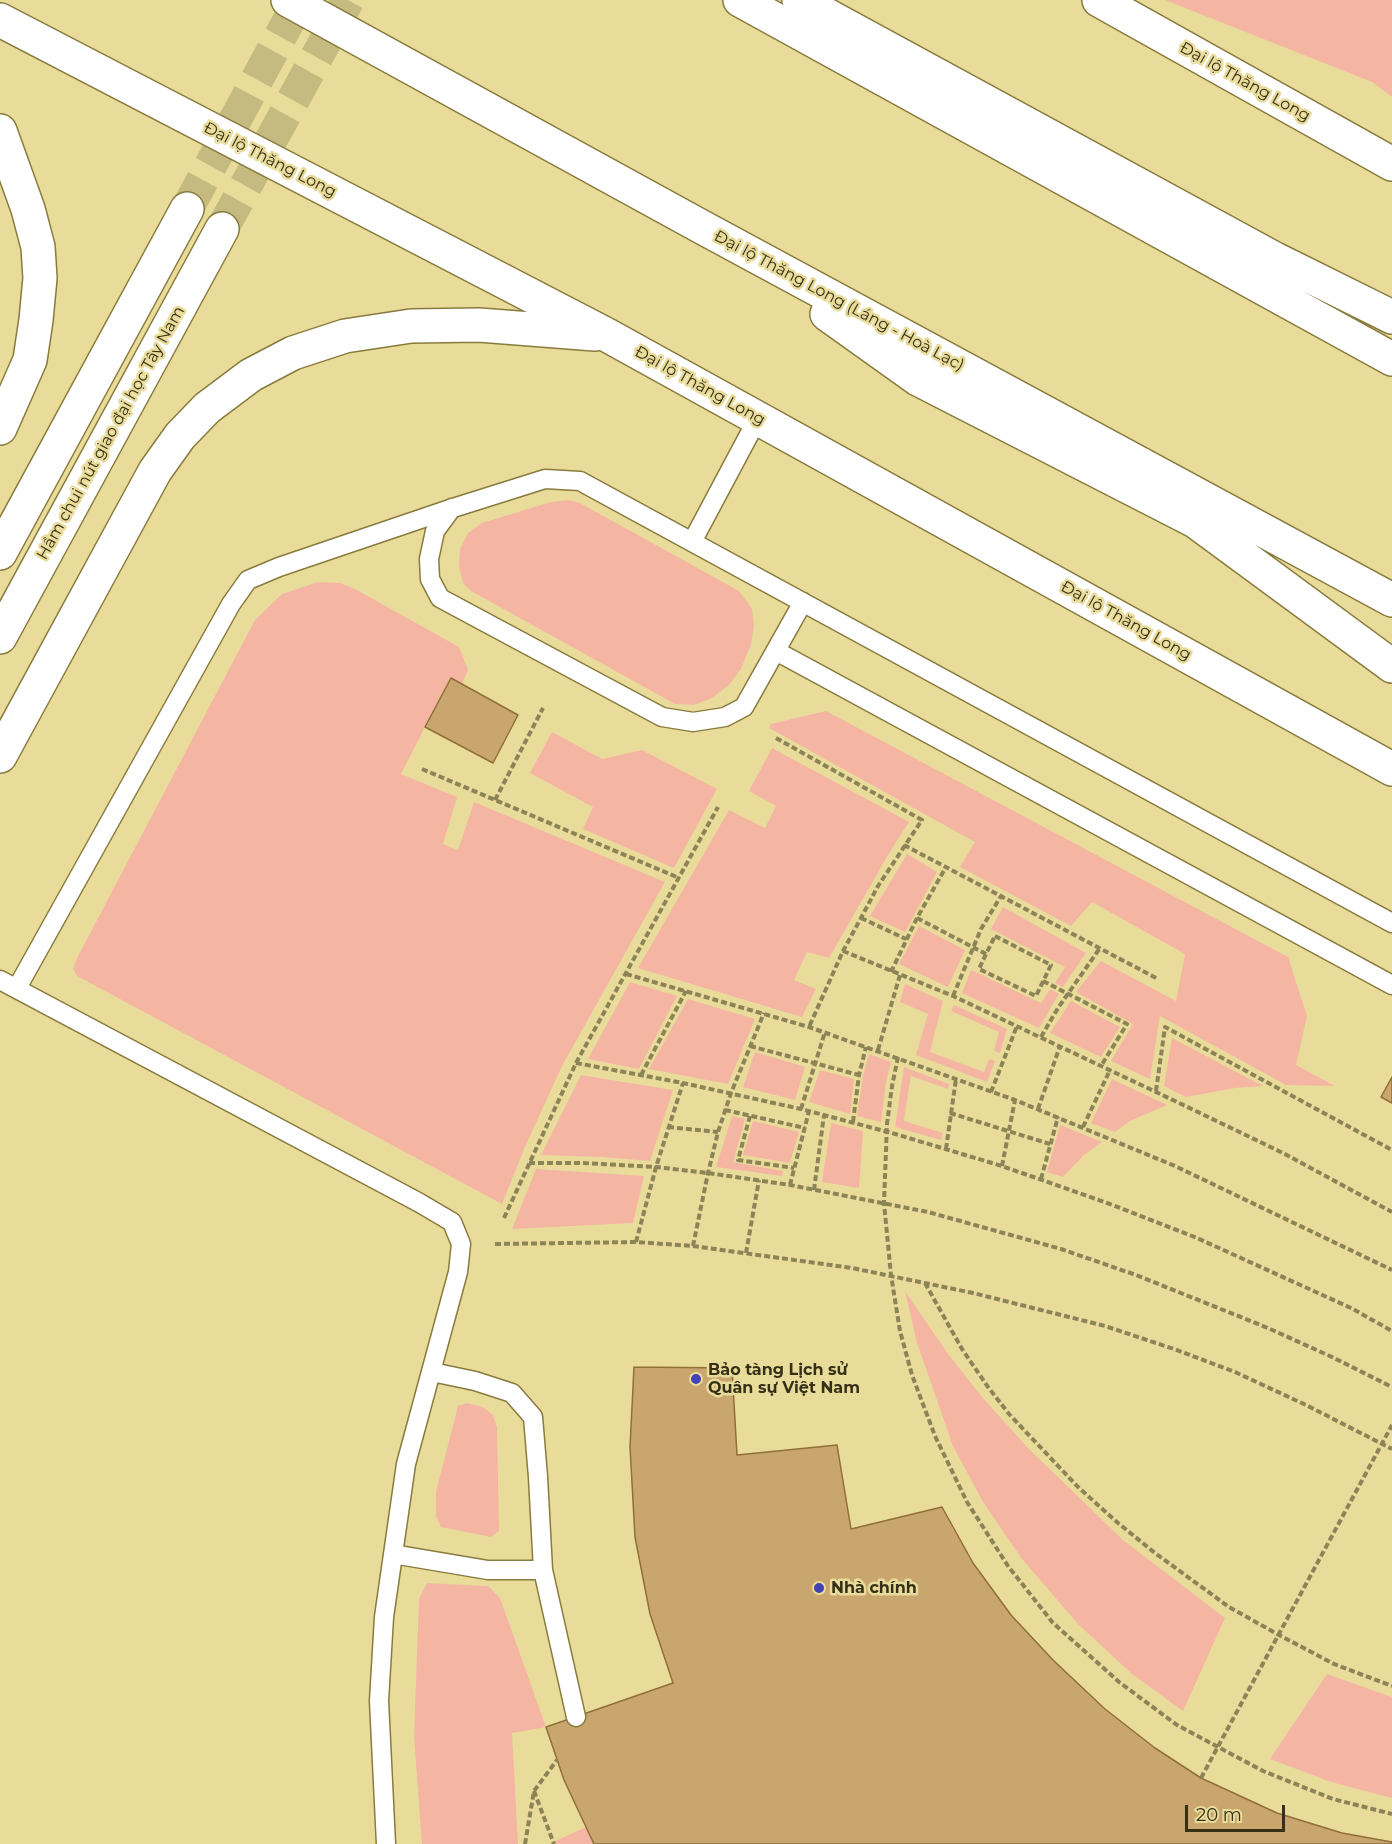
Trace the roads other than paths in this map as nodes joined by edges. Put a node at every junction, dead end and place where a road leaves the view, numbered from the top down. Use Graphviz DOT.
graph roads {
  1 [pos="288,0"];
  2 [pos="740,0"];
  3 [pos="799,0"];
  4 [pos="1099,0"];
  5 [pos="0,20"];
  6 [pos="0,131"];
  7 [pos="1392,164"];
  8 [pos="188,209"];
  9 [pos="700,226"];
  10 [pos="222,229"];
  11 [pos="1392,318"];
  12 [pos="607,335"];
  13 [pos="1392,359"];
  14 [pos="758,418"];
  15 [pos="0,428"];
  16 [pos="453,508"];
  17 [pos="692,542"];
  18 [pos="0,553"];
  19 [pos="1392,600"];
  20 [pos="802,602"];
  21 [pos="0,637"];
  22 [pos="776,651"];
  23 [pos="1392,666"];
  24 [pos="0,756"];
  25 [pos="1392,769"];
  26 [pos="1392,923"];
  27 [pos="0,980"];
  28 [pos="1392,985"];
  29 [pos="17,988"];
  30 [pos="432,1372"];
  31 [pos="393,1554"];
  32 [pos="543,1570"];
  33 [pos="576,1717"];
  34 [pos="386,1844"];
  1 -- 9 [label="main road, Đại lộ Thăng Long (Láng - Hoà Lạc)"];
  2 -- 13 [label="main road"];
  3 -- 11 [label="main road"];
  4 -- 7 [label="main road, Đại lộ Thăng Long"];
  5 -- 12 [label="main road, Đại lộ Thăng Long"];
  6 -- 15 [label="main road"];
  8 -- 18 [label="main road"];
  9 -- 19 [label="main road, Đại lộ Thăng Long (Láng - Hoà Lạc)"];
  9 -- 23 [label="main road"];
  10 -- 21 [label="main road, Hầm chui nút giao đại học Tây Nam"];
  12 -- 14 [label="main road, Đại lộ Thăng Long"];
  12 -- 24 [label="main road"];
  14 -- 17 [label="lane"];
  14 -- 25 [label="main road, Đại lộ Thăng Long"];
  16 -- 17 [label="lane"];
  16 -- 22 [label="lane"];
  16 -- 29 [label="lane"];
  17 -- 20 [label="lane"];
  20 -- 22 [label="lane"];
  20 -- 26 [label="lane"];
  22 -- 28 [label="lane"];
  27 -- 29 [label="lane"];
  29 -- 30 [label="lane"];
  30 -- 31 [label="lane"];
  30 -- 32 [label="lane"];
  31 -- 32 [label="lane"];
  31 -- 34 [label="lane"];
  32 -- 33 [label="lane"];
}
